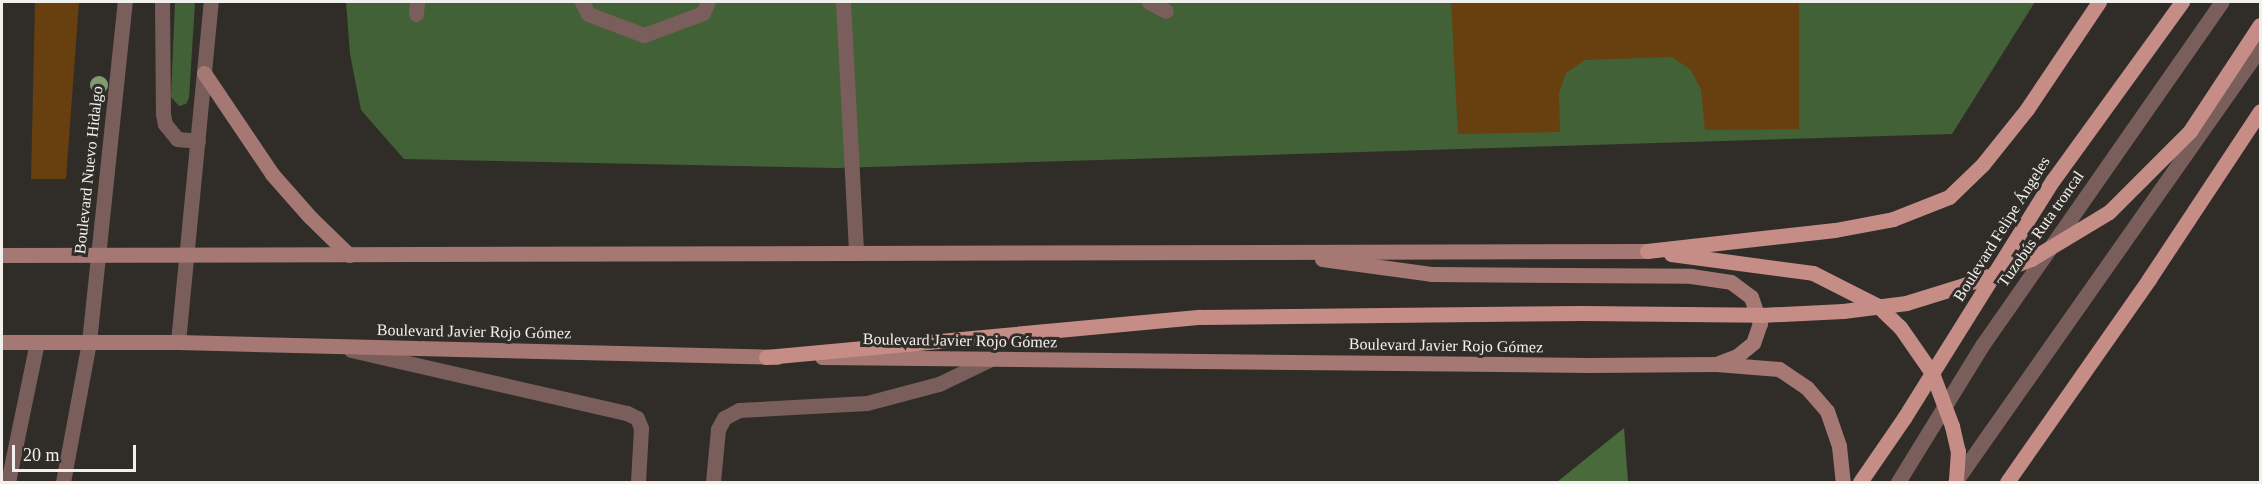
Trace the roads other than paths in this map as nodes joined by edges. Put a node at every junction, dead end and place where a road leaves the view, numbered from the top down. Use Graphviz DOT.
graph roads {
  1 [pos="124,2"];
  2 [pos="162,2"];
  3 [pos="211,2"];
  4 [pos="582,2"];
  5 [pos="708,2"];
  6 [pos="843,2"];
  7 [pos="1149,2"];
  8 [pos="2099,2"];
  9 [pos="2182,2"];
  10 [pos="2222,2"];
  11 [pos="1166,11"];
  12 [pos="2260,25"];
  13 [pos="2260,48"];
  14 [pos="204,73"];
  15 [pos="2260,111"];
  16 [pos="198,141"];
  17 [pos="1647,251"];
  18 [pos="1265,252"];
  19 [pos="856,253"];
  20 [pos="2,255"];
  21 [pos="186,255"];
  22 [pos="349,255"];
  23 [pos="98,256"];
  24 [pos="2,342"];
  25 [pos="37,342"];
  26 [pos="88,342"];
  27 [pos="178,342"];
  28 [pos="334,346"];
  29 [pos="766,357"];
  30 [pos="991,359"];
  31 [pos="1716,364"];
  32 [pos="1932,373"];
  33 [pos="1945,405"];
  34 [pos="1956,482"];
  35 [pos="8,483"];
  36 [pos="63,483"];
  37 [pos="638,483"];
  38 [pos="713,483"];
  39 [pos="1843,483"];
  40 [pos="1860,483"];
  41 [pos="1898,483"];
  42 [pos="2007,483"];
  1 -- 23 [label="street, Boulevard Nuevo Hidalgo"];
  2 -- 16 [label="street"];
  3 -- 14 [label="street"];
  4 -- 5 [label="street"];
  6 -- 19 [label="street"];
  7 -- 11 [label="street"];
  8 -- 17 [label="main road"];
  9 -- 32 [label="main road, Boulevard Felipe Ángeles"];
  10 -- 33 [label="street, Tuzobús Ruta troncal"];
  12 -- 29 [label="main road, bridge"];
  13 -- 34 [label="street"];
  14 -- 16 [label="street"];
  14 -- 22 [label="main road"];
  15 -- 42 [label="main road"];
  16 -- 21 [label="street"];
  17 -- 18 [label="main road"];
  17 -- 32 [label="main road"];
  18 -- 19 [label="main road"];
  18 -- 31 [label="main road"];
  19 -- 22 [label="main road"];
  20 -- 23 [label="main road"];
  21 -- 22 [label="main road"];
  21 -- 23 [label="main road"];
  21 -- 27 [label="street"];
  23 -- 26 [label="street, Boulevard Nuevo Hidalgo"];
  24 -- 25 [label="main road, Boulevard Javier Rojo Gómez"];
  25 -- 26 [label="main road, Boulevard Javier Rojo Gómez"];
  25 -- 35 [label="street"];
  26 -- 27 [label="main road, Boulevard Javier Rojo Gómez"];
  26 -- 36 [label="street, Boulevard Nuevo Hidalgo"];
  27 -- 28 [label="main road, Boulevard Javier Rojo Gómez"];
  28 -- 29 [label="main road, Boulevard Javier Rojo Gómez"];
  28 -- 37 [label="street"];
  29 -- 30 [label="main road, Boulevard Javier Rojo Gómez"];
  30 -- 31 [label="main road, Boulevard Javier Rojo Gómez"];
  30 -- 38 [label="street"];
  31 -- 39 [label="main road, Boulevard Javier Rojo Gómez"];
  32 -- 33 [label="main road"];
  32 -- 40 [label="main road, Boulevard Felipe Ángeles"];
  33 -- 34 [label="main road"];
  33 -- 41 [label="street, Tuzobús Ruta troncal"];
}
